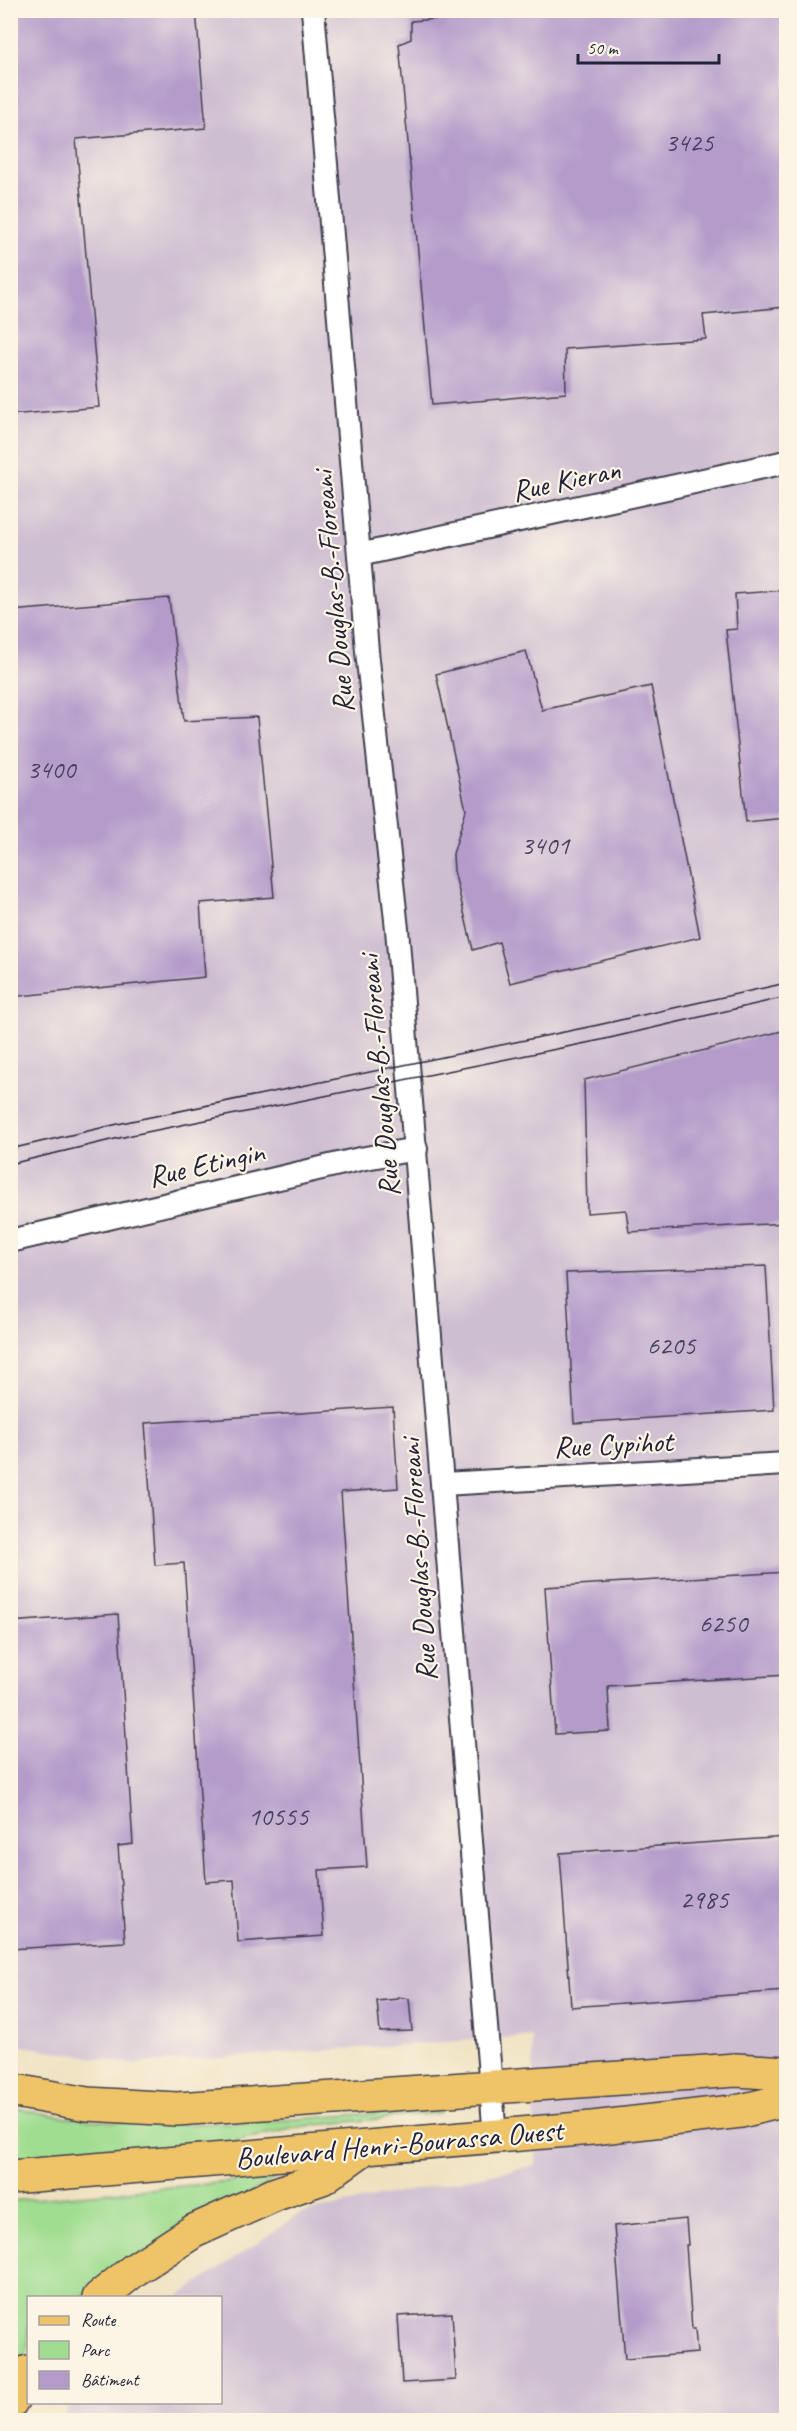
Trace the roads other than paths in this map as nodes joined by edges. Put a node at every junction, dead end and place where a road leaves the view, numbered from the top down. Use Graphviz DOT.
graph roads {
  1 [pos="313,10"];
  2 [pos="786,462"];
  3 [pos="358,555"];
  4 [pos="416,1149"];
  5 [pos="10,1241"];
  6 [pos="786,1464"];
  7 [pos="443,1484"];
  8 [pos="786,2073"];
  9 [pos="491,2087"];
  10 [pos="10,2090"];
  11 [pos="786,2100"];
  12 [pos="495,2137"];
  13 [pos="364,2148"];
  14 [pos="10,2177"];
  15 [pos="102,2296"];
  16 [pos="27,2374"];
  17 [pos="10,2403"];
  1 -- 3 [label="street, Rue Douglas-B.-Floreani"];
  2 -- 3 [label="street, Rue Kieran"];
  3 -- 4 [label="street, Rue Douglas-B.-Floreani"];
  4 -- 5 [label="street, Rue Etingin"];
  4 -- 7 [label="street, Rue Douglas-B.-Floreani"];
  6 -- 7 [label="street, Rue Cypihot"];
  7 -- 9 [label="street, Rue Douglas-B.-Floreani"];
  8 -- 9 [label="main road, Boulevard Henri-Bourassa Ouest"];
  9 -- 10 [label="main road, Boulevard Henri-Bourassa Ouest"];
  9 -- 12 [label="street, Rue Douglas-B.-Floreani"];
  11 -- 12 [label="main road, Boulevard Henri-Bourassa Ouest"];
  12 -- 13 [label="main road, Boulevard Henri-Bourassa Ouest"];
  13 -- 14 [label="main road, Boulevard Henri-Bourassa Ouest"];
  13 -- 15 [label="main road"];
  16 -- 17 [label="main road"];
}
